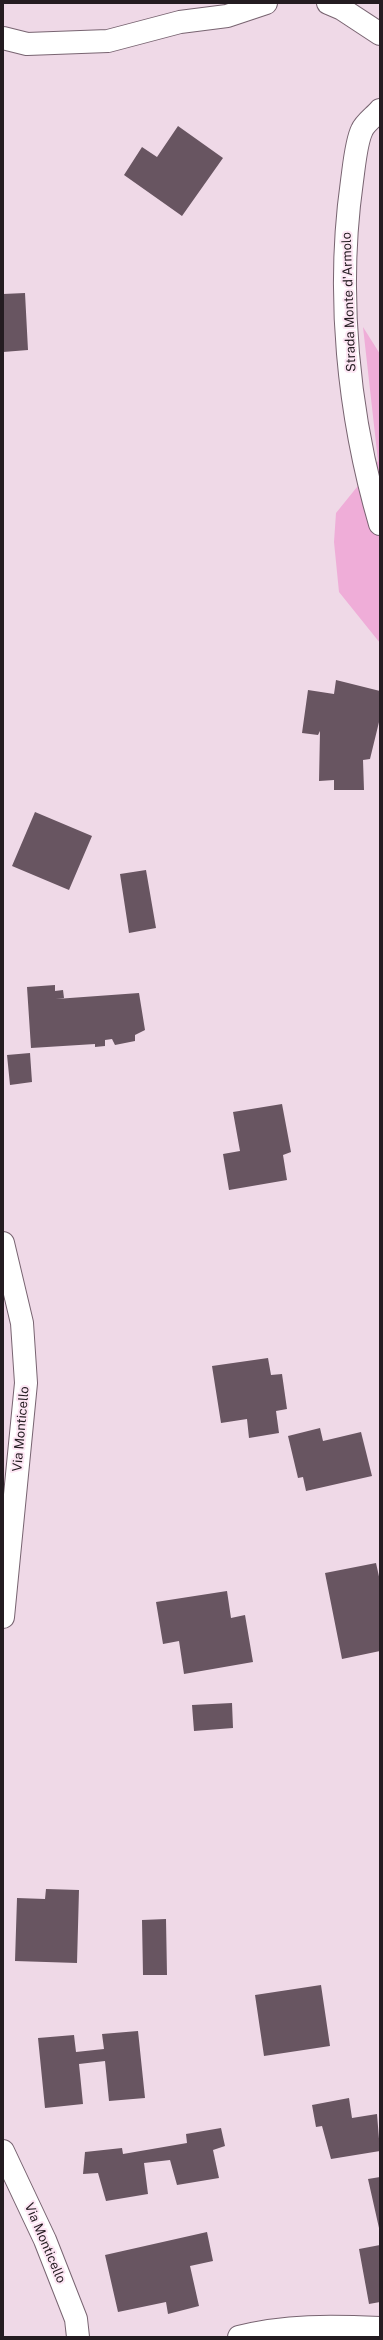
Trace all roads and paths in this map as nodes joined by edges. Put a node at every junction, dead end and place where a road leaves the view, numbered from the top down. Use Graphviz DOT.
graph roads {
  1 [pos="266,3"];
  2 [pos="328,3"];
  3 [pos="380,34"];
  4 [pos="3,38"];
  5 [pos="380,110"];
  6 [pos="380,524"];
  7 [pos="3,1244"];
  8 [pos="3,1617"];
  9 [pos="3,2151"];
  10 [pos="380,2328"];
  11 [pos="78,2337"];
  12 [pos="238,2337"];
  1 -- 4 [label="street"];
  2 -- 3 [label="street"];
  5 -- 6 [label="street, Strada Monte d'Armolo"];
  7 -- 8 [label="street, Via Monticello"];
  9 -- 11 [label="street, Via Monticello"];
  10 -- 12 [label="street"];
}
